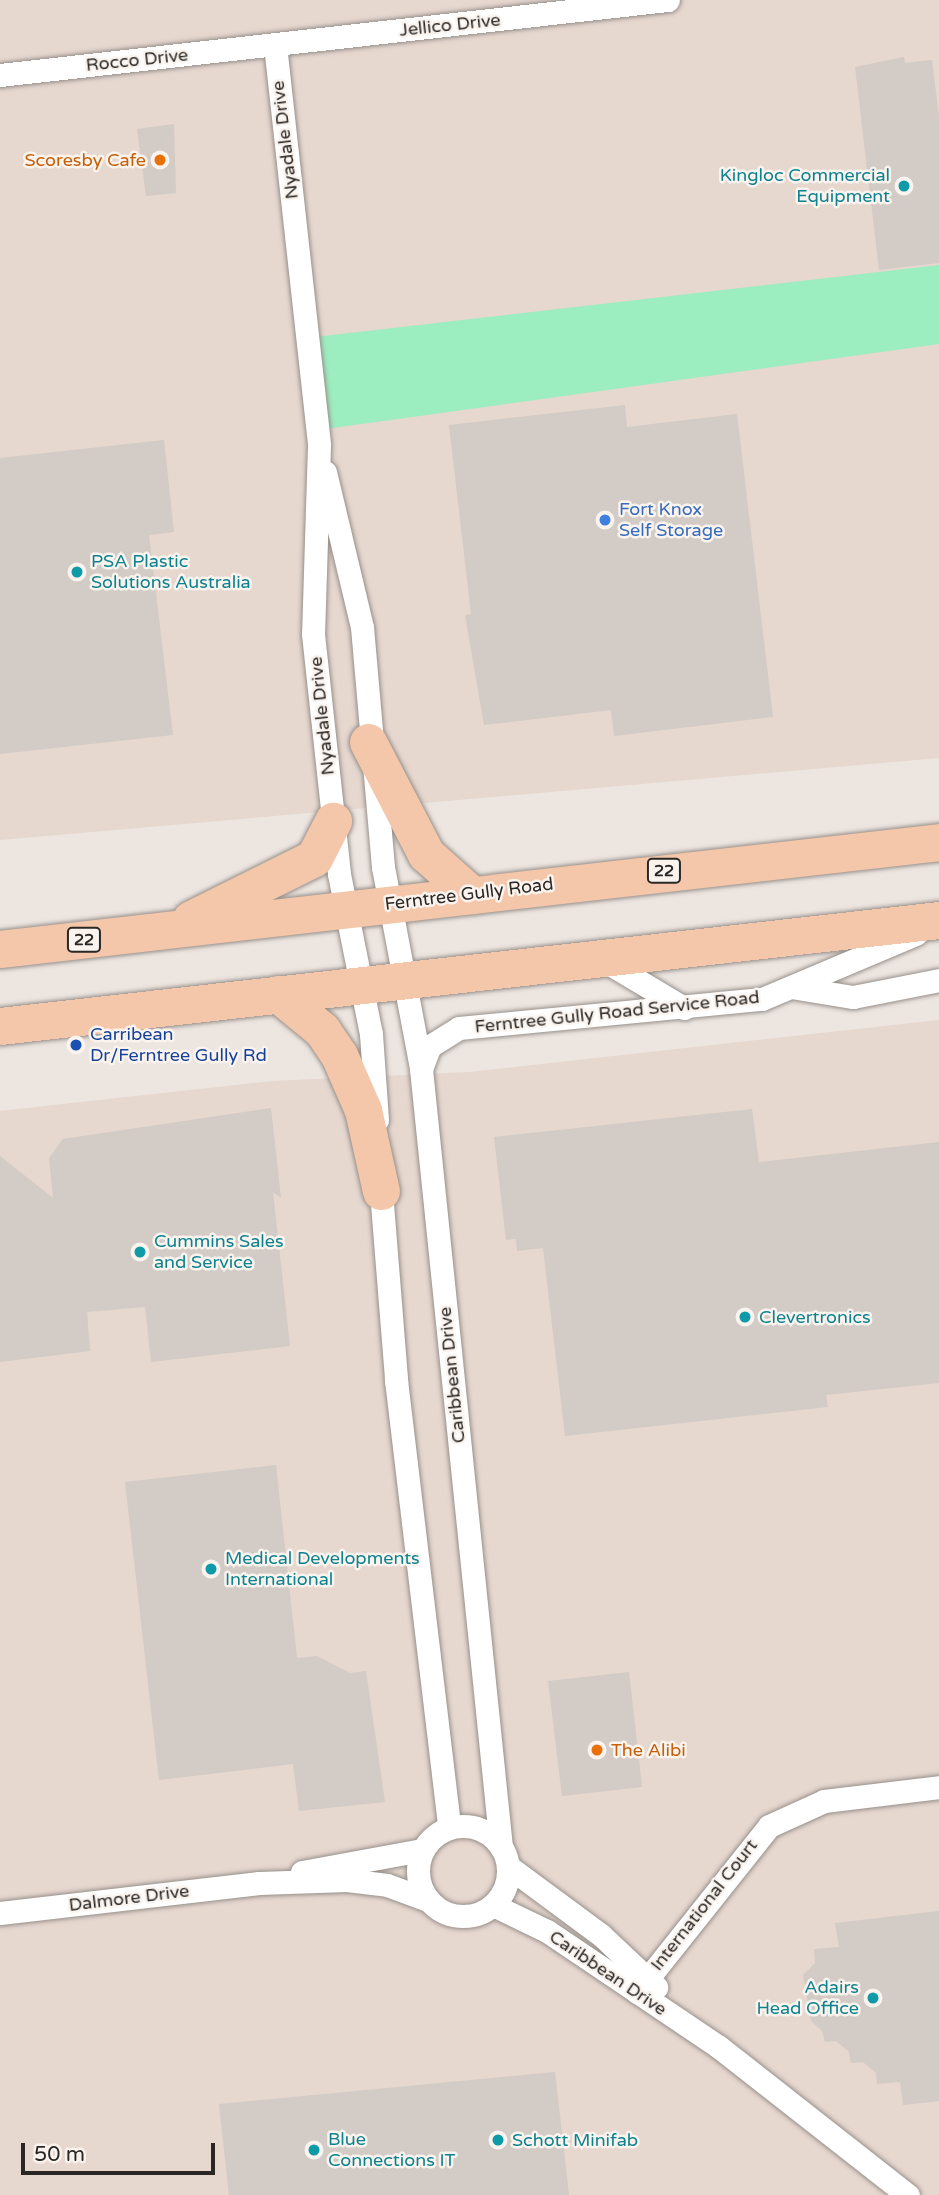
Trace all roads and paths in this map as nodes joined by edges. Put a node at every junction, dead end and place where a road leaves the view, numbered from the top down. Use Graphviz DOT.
graph roads {
  1 [pos="668,0"];
  2 [pos="275,45"];
  3 [pos="0,75"];
  4 [pos="319,445"];
  5 [pos="369,743"];
  6 [pos="333,821"];
  7 [pos="939,842"];
  8 [pos="472,895"];
  9 [pos="389,904"];
  10 [pos="345,910"];
  11 [pos="939,923"];
  12 [pos="168,931"];
  13 [pos="0,950"];
  14 [pos="597,956"];
  15 [pos="404,979"];
  16 [pos="939,980"];
  17 [pos="360,984"];
  18 [pos="791,987"];
  19 [pos="278,994"];
  20 [pos="684,1008"];
  21 [pos="0,1026"];
  22 [pos="421,1069"];
  23 [pos="381,1191"];
  24 [pos="939,1787"];
  25 [pos="449,1826"];
  26 [pos="422,1850"];
  27 [pos="505,1857"];
  28 [pos="259,1883"];
  29 [pos="428,1900"];
  30 [pos="493,1905"];
  31 [pos="0,1913"];
  32 [pos="642,1985"];
  33 [pos="908,2195"];
  1 -- 2 [label="street, Jellico Drive"];
  2 -- 3 [label="street, Rocco Drive"];
  2 -- 4 [label="street, Nyadale Drive"];
  4 -- 5 [label="street, Nyadale Drive"];
  4 -- 6 [label="street, Nyadale Drive"];
  5 -- 8 [label="main road"];
  5 -- 9 [label="street, Nyadale Drive"];
  6 -- 10 [label="street, Nyadale Drive"];
  6 -- 12 [label="main road"];
  7 -- 8 [label="main road, Ferntree Gully Road / 22"];
  8 -- 9 [label="main road, Ferntree Gully Road / 22"];
  9 -- 10 [label="main road, Ferntree Gully Road / 22"];
  9 -- 15 [label="street, Caribbean Drive"];
  10 -- 12 [label="main road, Ferntree Gully Road / 22"];
  10 -- 17 [label="street, Nyadale Drive"];
  11 -- 14 [label="main road"];
  11 -- 18 [label="street, Ferntree Gully Road Service Road"];
  12 -- 13 [label="main road, Ferntree Gully Road / 22"];
  14 -- 15 [label="main road"];
  14 -- 20 [label="street"];
  15 -- 17 [label="main road"];
  15 -- 22 [label="street, Caribbean Drive"];
  16 -- 18 [label="street"];
  17 -- 19 [label="main road"];
  17 -- 23 [label="street"];
  18 -- 20 [label="street, Ferntree Gully Road Service Road"];
  19 -- 21 [label="main road"];
  19 -- 23 [label="main road"];
  20 -- 22 [label="street, Ferntree Gully Road Service Road"];
  22 -- 27 [label="street, Caribbean Drive"];
  23 -- 25 [label="street"];
  24 -- 32 [label="street, International Court"];
  25 -- 26 [label="street"];
  25 -- 27 [label="street"];
  26 -- 28 [label="street, Dalmore Drive"];
  26 -- 29 [label="street"];
  27 -- 30 [label="street"];
  27 -- 32 [label="street, Caribbean Drive"];
  28 -- 29 [label="street, Dalmore Drive"];
  28 -- 31 [label="street, Dalmore Drive"];
  29 -- 30 [label="street"];
  30 -- 32 [label="street, Caribbean Drive"];
  32 -- 33 [label="street, Caribbean Drive"];
}
